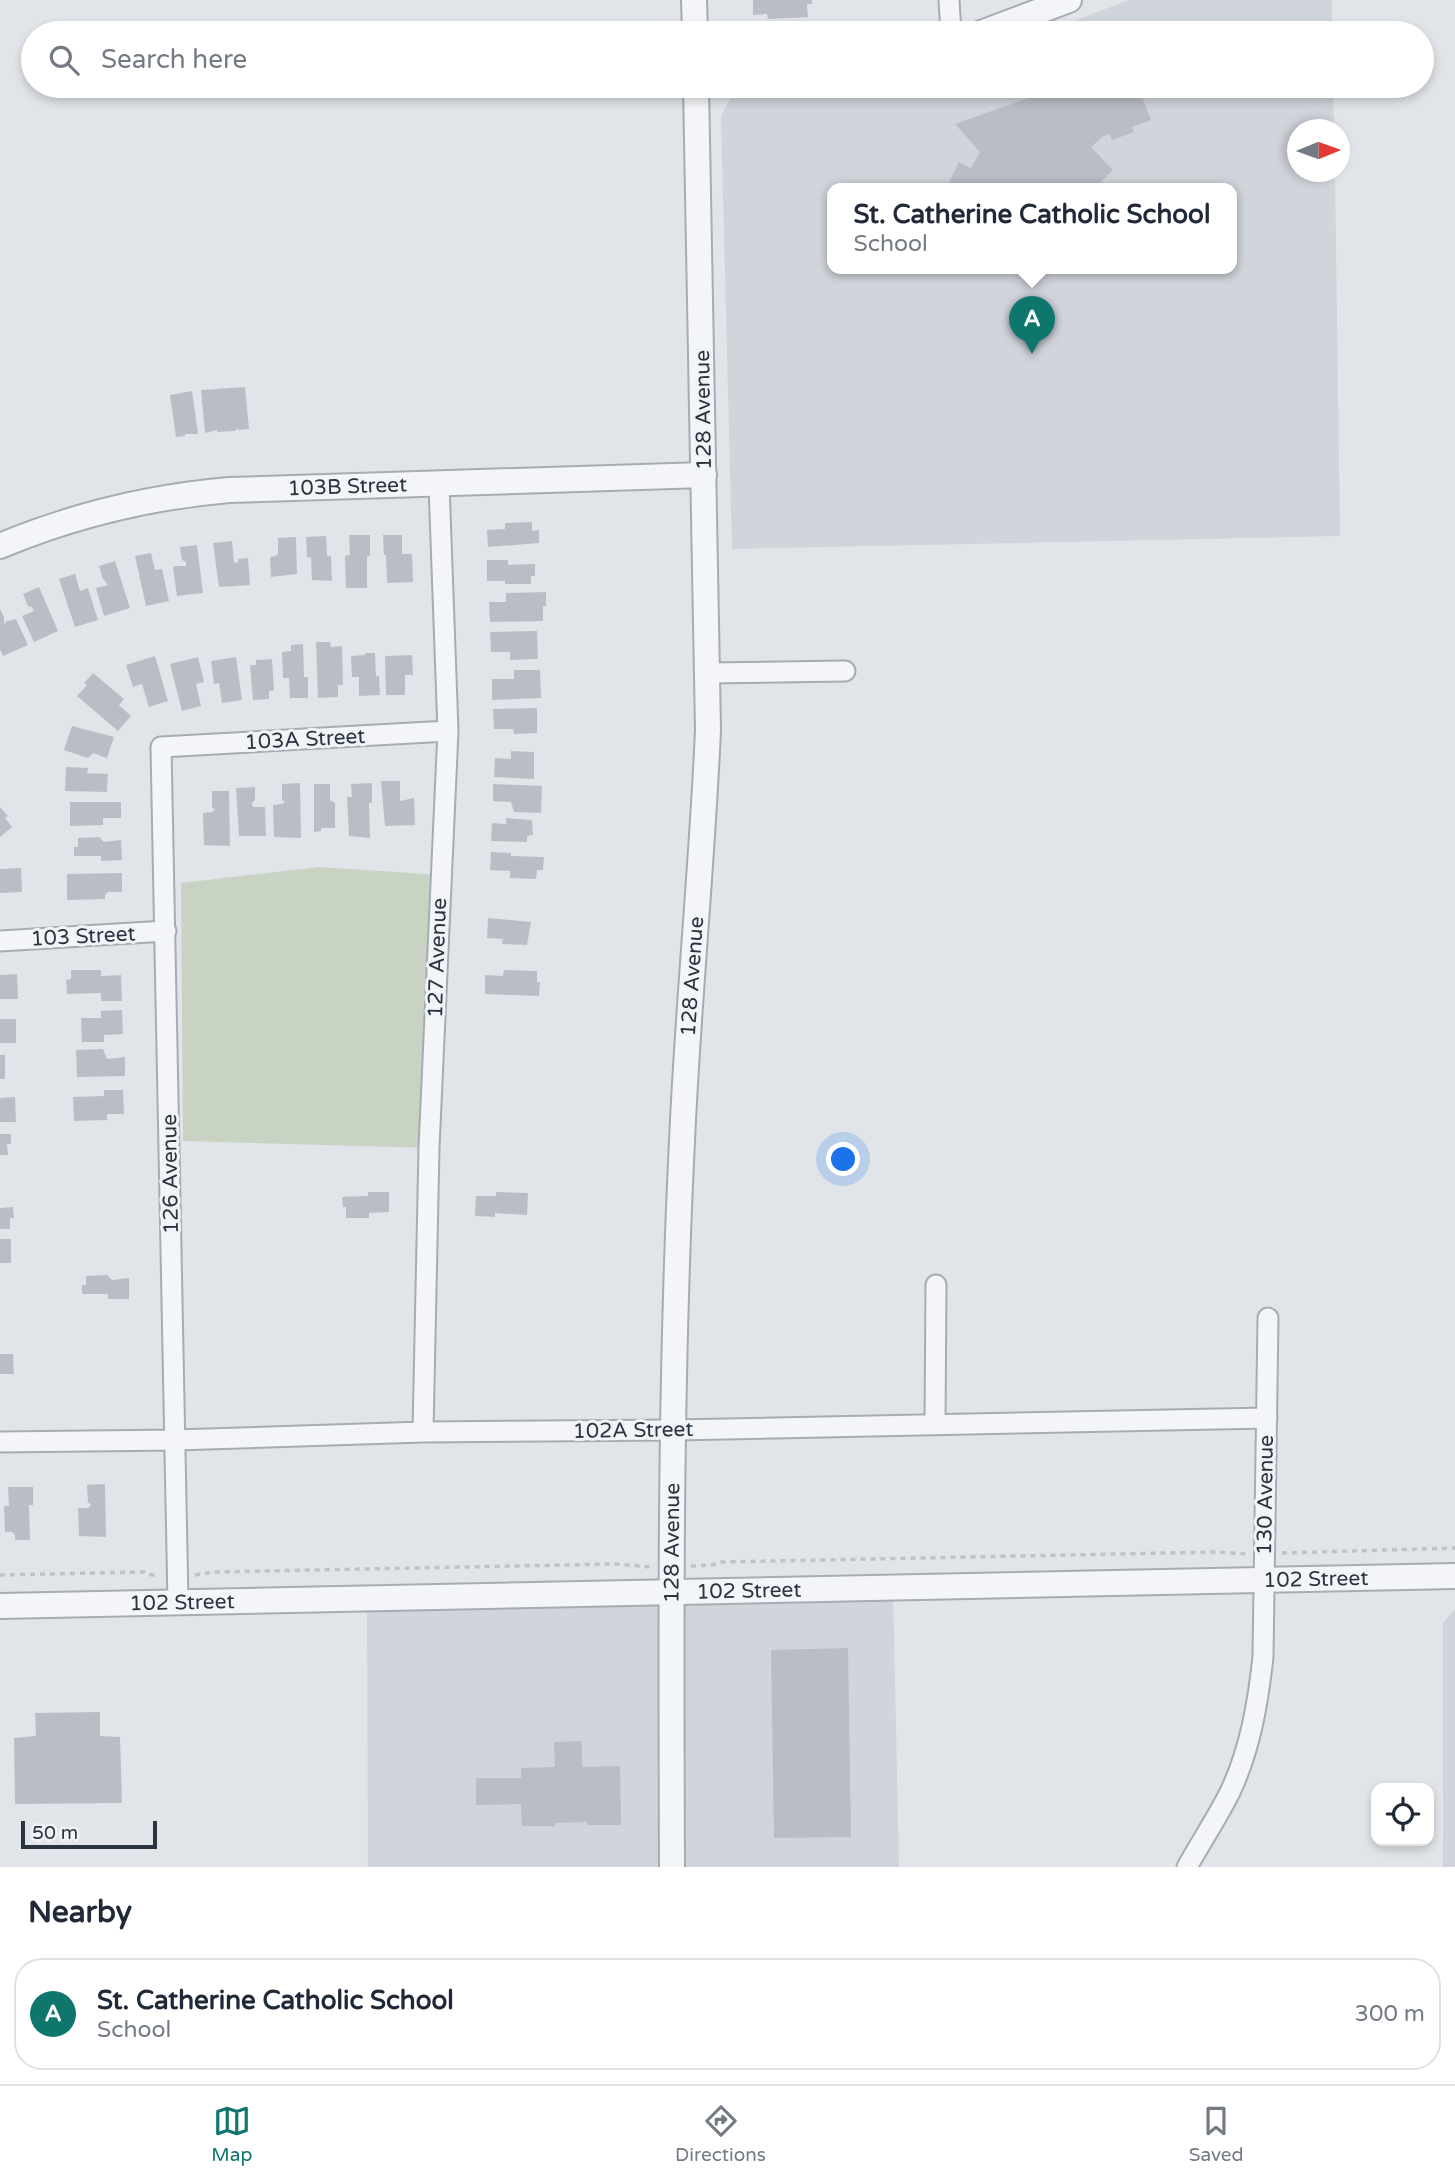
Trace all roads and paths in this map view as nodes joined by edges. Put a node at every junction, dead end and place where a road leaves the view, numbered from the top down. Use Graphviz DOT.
graph roads {
  1 [pos="694,0"];
  2 [pos="949,0"];
  3 [pos="1069,0"];
  4 [pos="695,21"];
  5 [pos="950,21"];
  6 [pos="1013,21"];
  7 [pos="696,98"];
  8 [pos="704,475"];
  9 [pos="439,485"];
  10 [pos="0,546"];
  11 [pos="845,671"];
  12 [pos="708,673"];
  13 [pos="448,731"];
  14 [pos="161,747"];
  15 [pos="166,931"];
  16 [pos="0,941"];
  17 [pos="936,1284"];
  18 [pos="1268,1318"];
  19 [pos="1267,1418"];
  20 [pos="935,1424"];
  21 [pos="674,1430"];
  22 [pos="423,1432"];
  23 [pos="175,1440"];
  24 [pos="0,1442"];
  25 [pos="1455,1548"];
  26 [pos="1263,1554"];
  27 [pos="177,1575"];
  28 [pos="0,1576"];
  29 [pos="1455,1576"];
  30 [pos="671,1580"];
  31 [pos="1264,1581"];
  32 [pos="177,1602"];
  33 [pos="0,1606"];
  34 [pos="672,1867"];
  35 [pos="1187,1867"];
  1 -- 4 [label="street"];
  2 -- 5 [label="street"];
  3 -- 6 [label="street"];
  7 -- 8 [label="street, 128 Avenue"];
  8 -- 9 [label="street, 103B Street"];
  8 -- 12 [label="street, 128 Avenue"];
  9 -- 10 [label="street, 103B Street"];
  9 -- 13 [label="street, 127 Avenue"];
  11 -- 12 [label="street"];
  12 -- 21 [label="street, 128 Avenue"];
  13 -- 14 [label="street, 103A Street"];
  13 -- 22 [label="street, 127 Avenue"];
  14 -- 15 [label="street, 126 Avenue"];
  15 -- 16 [label="street, 103 Street"];
  15 -- 23 [label="street, 126 Avenue"];
  17 -- 20 [label="street"];
  18 -- 19 [label="street, 130 Avenue"];
  19 -- 20 [label="street, 102A Street"];
  19 -- 26 [label="street, 130 Avenue"];
  20 -- 21 [label="street, 102A Street"];
  21 -- 22 [label="street, 102A Street"];
  21 -- 30 [label="street, 128 Avenue"];
  22 -- 23 [label="street, 102A Street"];
  23 -- 24 [label="street, 102A Street"];
  23 -- 27 [label="street, 126 Avenue"];
  25 -- 26 [label="path"];
  26 -- 30 [label="path"];
  26 -- 31 [label="street, 130 Avenue"];
  27 -- 28 [label="path"];
  27 -- 30 [label="path"];
  27 -- 32 [label="street, 126 Avenue"];
  29 -- 31 [label="street, 102 Street"];
  30 -- 31 [label="street, 102 Street"];
  30 -- 32 [label="street, 102 Street"];
  30 -- 34 [label="street, 128 Avenue"];
  31 -- 35 [label="street, 130 Avenue"];
  32 -- 33 [label="street, 102 Street"];
}
